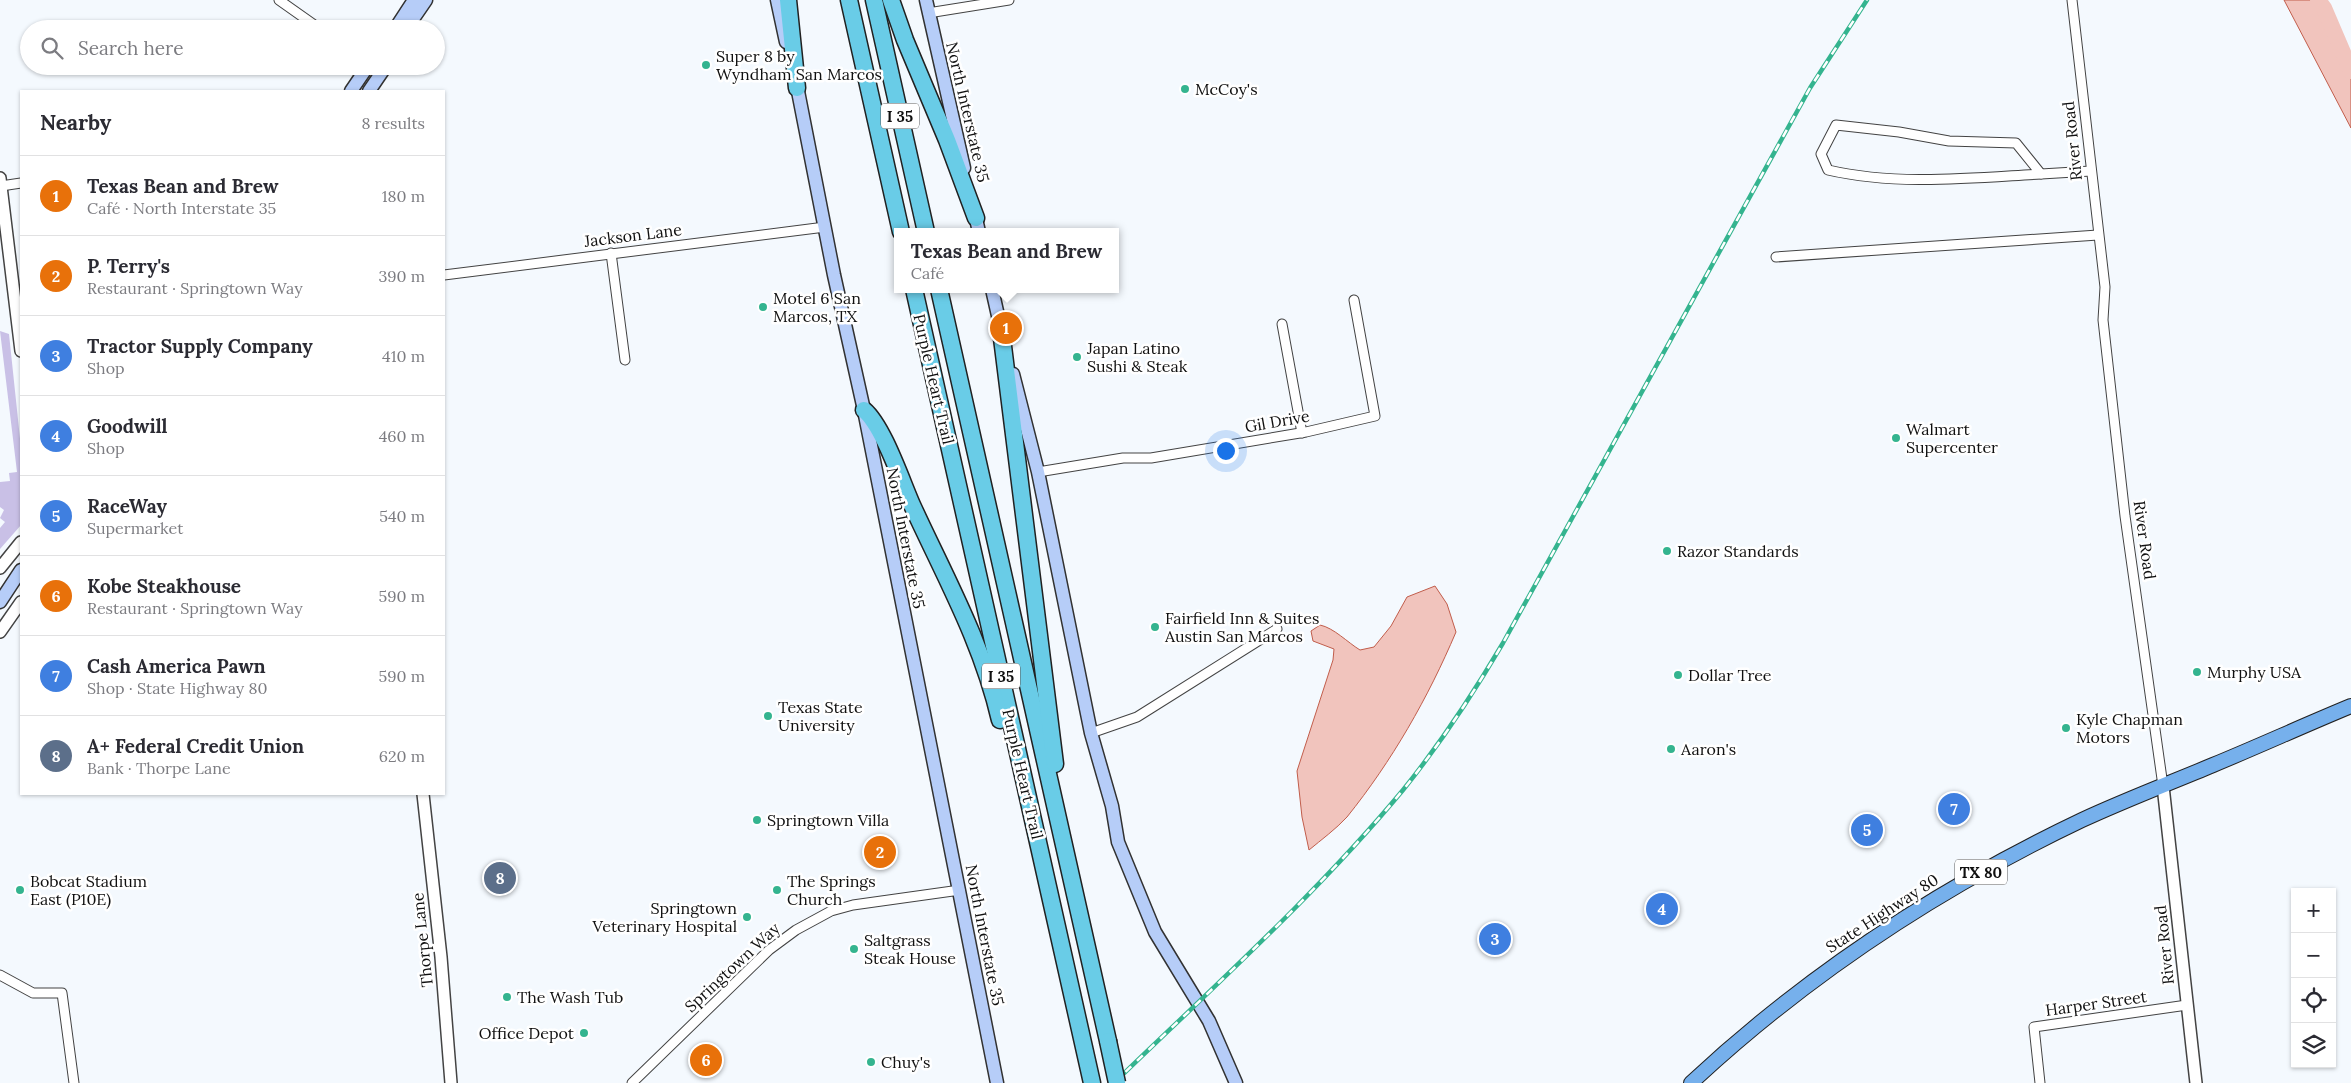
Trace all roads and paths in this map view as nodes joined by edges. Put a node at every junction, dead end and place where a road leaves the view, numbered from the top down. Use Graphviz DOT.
graph roads {
  1 [pos="279,0"];
  2 [pos="414,0"];
  3 [pos="426,0"];
  4 [pos="433,0"];
  5 [pos="777,0"];
  6 [pos="788,0"];
  7 [pos="849,0"];
  8 [pos="874,0"];
  9 [pos="891,0"];
  10 [pos="1009,0"];
  11 [pos="2072,0"];
  12 [pos="927,6"];
  13 [pos="307,20"];
  14 [pos="401,20"];
  15 [pos="412,20"];
  16 [pos="419,20"];
  17 [pos="362,75"];
  18 [pos="377,75"];
  19 [pos="797,88"];
  20 [pos="352,90"];
  21 [pos="370,90"];
  22 [pos="2091,171"];
  23 [pos="2041,174"];
  24 [pos="0,182"];
  25 [pos="20,183"];
  26 [pos="977,225"];
  27 [pos="825,227"];
  28 [pos="900,228"];
  29 [pos="925,228"];
  30 [pos="2098,235"];
  31 [pos="610,252"];
  32 [pos="1776,257"];
  33 [pos="445,275"];
  34 [pos="915,293"];
  35 [pos="940,293"];
  36 [pos="993,293"];
  37 [pos="1354,300"];
  38 [pos="19,315"];
  39 [pos="1282,324"];
  40 [pos="1001,330"];
  41 [pos="20,333"];
  42 [pos="625,360"];
  43 [pos="864,410"];
  44 [pos="1302,433"];
  45 [pos="1038,472"];
  46 [pos="20,543"];
  47 [pos="0,568"];
  48 [pos="20,572"];
  49 [pos="20,585"];
  50 [pos="0,603"];
  51 [pos="20,603"];
  52 [pos="1277,629"];
  53 [pos="0,632"];
  54 [pos="2351,706"];
  55 [pos="1092,733"];
  56 [pos="2163,786"];
  57 [pos="423,795"];
  58 [pos="1060,824"];
  59 [pos="960,890"];
  60 [pos="1050,894"];
  61 [pos="0,975"];
  62 [pos="2187,1005"];
  63 [pos="74,1083"];
  64 [pos="451,1083"];
  65 [pos="632,1083"];
  66 [pos="998,1083"];
  67 [pos="1092,1083"];
  68 [pos="1117,1083"];
  69 [pos="1236,1083"];
  70 [pos="1691,1083"];
  71 [pos="2040,1083"];
  72 [pos="2196,1083"];
  1 -- 13 [label="street"];
  2 -- 14 [label="main road"];
  3 -- 15 [label="main road"];
  4 -- 16 [label="main road"];
  5 -- 19 [label="main road, North Interstate 35"];
  6 -- 19 [label="highway"];
  7 -- 28 [label="highway, I 35"];
  8 -- 29 [label="highway, I 35"];
  9 -- 26 [label="highway"];
  10 -- 12 [label="street"];
  11 -- 22 [label="street, River Road"];
  12 -- 26 [label="main road, North Interstate 35"];
  17 -- 20 [label="main road"];
  18 -- 21 [label="main road"];
  19 -- 27 [label="main road, North Interstate 35"];
  22 -- 23 [label="street"];
  22 -- 30 [label="street, River Road"];
  23 -- 23 [label="street"];
  24 -- 25 [label="street"];
  24 -- 38 [label="street"];
  27 -- 31 [label="street, Jackson Lane"];
  27 -- 43 [label="main road, North Interstate 35"];
  30 -- 32 [label="street"];
  30 -- 56 [label="street, River Road"];
  31 -- 33 [label="street, Jackson Lane"];
  31 -- 42 [label="street"];
  34 -- 60 [label="highway, Purple Heart Trail / I 35"];
  35 -- 58 [label="highway, Purple Heart Trail / I 35"];
  36 -- 40 [label="main road"];
  37 -- 44 [label="street, Gil Drive"];
  38 -- 41 [label="street"];
  39 -- 44 [label="street"];
  40 -- 45 [label="main road"];
  40 -- 58 [label="highway"];
  43 -- 59 [label="main road, North Interstate 35"];
  43 -- 60 [label="highway"];
  44 -- 45 [label="street, Gil Drive"];
  45 -- 55 [label="main road"];
  46 -- 47 [label="street"];
  48 -- 50 [label="main road"];
  49 -- 50 [label="main road"];
  51 -- 53 [label="street"];
  52 -- 55 [label="street"];
  54 -- 56 [label="main road, State Highway 80 / TX 80"];
  55 -- 69 [label="main road"];
  56 -- 62 [label="street, River Road"];
  56 -- 70 [label="main road, State Highway 80 / TX 80"];
  57 -- 64 [label="street, Thorpe Lane"];
  58 -- 68 [label="highway, Purple Heart Trail / I 35, bridge"];
  59 -- 65 [label="street, Springtown Way"];
  59 -- 66 [label="main road, North Interstate 35"];
  60 -- 67 [label="highway, Purple Heart Trail / I 35"];
  61 -- 63 [label="street"];
  62 -- 71 [label="street, Harper Street"];
  62 -- 72 [label="street, River Road"];
}
